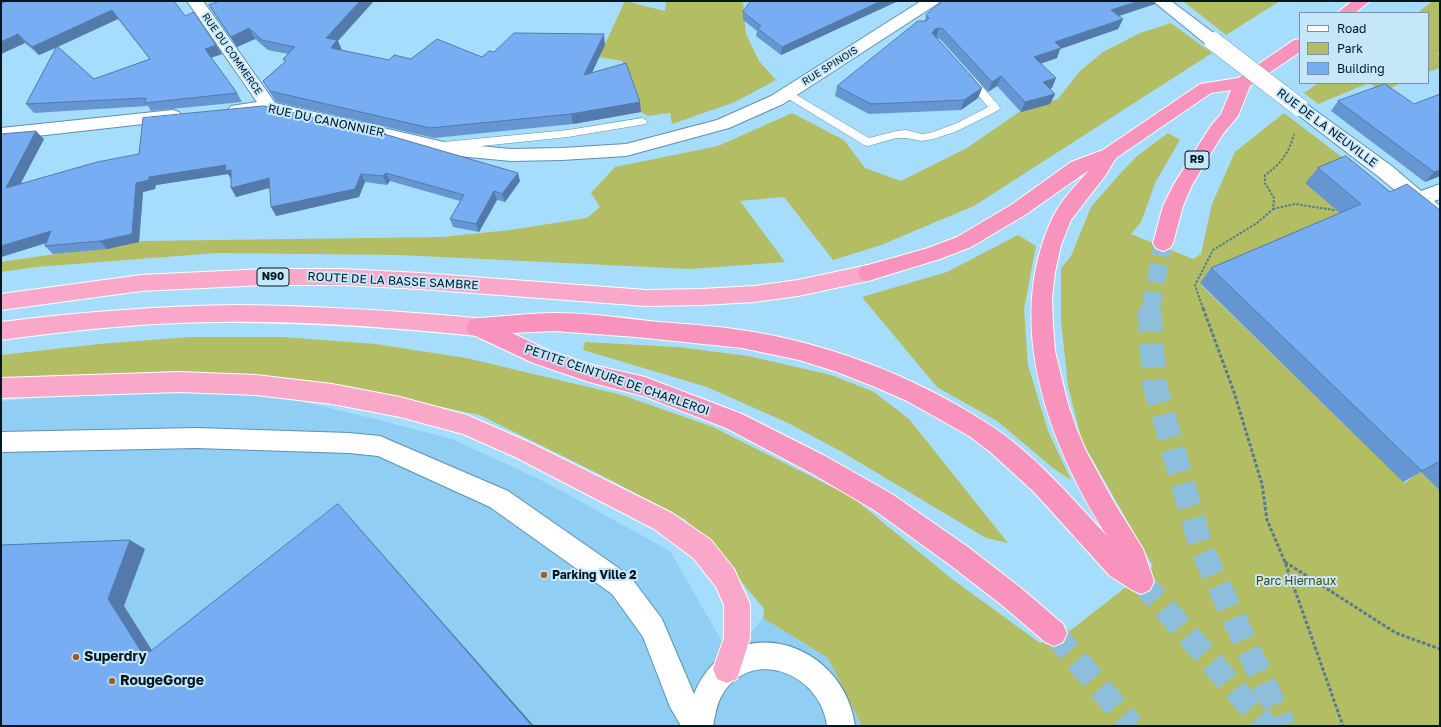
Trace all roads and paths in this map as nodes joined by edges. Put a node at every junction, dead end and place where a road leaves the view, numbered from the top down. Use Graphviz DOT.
graph roads {
  1 [pos="195,1"];
  2 [pos="932,1"];
  3 [pos="1161,1"];
  4 [pos="1362,1"];
  5 [pos="1346,12"];
  6 [pos="1299,45"];
  7 [pos="962,70"];
  8 [pos="1243,82"];
  9 [pos="786,93"];
  10 [pos="269,107"];
  11 [pos="1299,107"];
  12 [pos="222,111"];
  13 [pos="190,115"];
  14 [pos="642,122"];
  15 [pos="723,124"];
  16 [pos="1,134"];
  17 [pos="436,146"];
  18 [pos="1109,154"];
  19 [pos="1440,191"];
  20 [pos="1418,200"];
  21 [pos="1340,207"];
  22 [pos="1273,209"];
  23 [pos="1440,217"];
  24 [pos="1163,243"];
  25 [pos="1,302"];
  26 [pos="477,327"];
  27 [pos="1,332"];
  28 [pos="1,388"];
  29 [pos="1,442"];
  30 [pos="1285,562"];
  31 [pos="1054,633"];
  32 [pos="1440,649"];
  33 [pos="727,669"];
  34 [pos="698,726"];
  35 [pos="841,726"];
  36 [pos="1342,726"];
  1 -- 10 [label="street, RUE DU COMMERCE"];
  2 -- 9 [label="street, RUE SPINOIS"];
  3 -- 11 [label="street, RUE DE LA NEUVILLE, bridge"];
  4 -- 5 [label="highway"];
  6 -- 8 [label="highway"];
  7 -- 9 [label="lane"];
  8 -- 18 [label="highway"];
  8 -- 24 [label="highway, R9"];
  9 -- 15 [label="street, RUE SPINOIS"];
  10 -- 12 [label="street, RUE DU CANONNIER"];
  10 -- 17 [label="street, RUE DU CANONNIER"];
  11 -- 20 [label="street, RUE DE LA NEUVILLE"];
  11 -- 22 [label="path"];
  13 -- 16 [label="street"];
  14 -- 17 [label="lane, RUE DU CANONNIER"];
  15 -- 17 [label="street, RUE DU CANONNIER"];
  18 -- 25 [label="highway, ROUTE DE LA BASSE SAMBRE / N90"];
  18 -- 26 [label="highway"];
  19 -- 20 [label="street"];
  20 -- 23 [label="street, RUE DE LA NEUVILLE"];
  21 -- 22 [label="path"];
  22 -- 30 [label="path"];
  26 -- 27 [label="highway"];
  26 -- 31 [label="highway, PETITE CEINTURE DE CHARLEROI"];
  28 -- 33 [label="highway"];
  29 -- 34 [label="street"];
  30 -- 32 [label="path"];
  30 -- 36 [label="path"];
  33 -- 34 [label="street"];
  33 -- 35 [label="street"];
}
